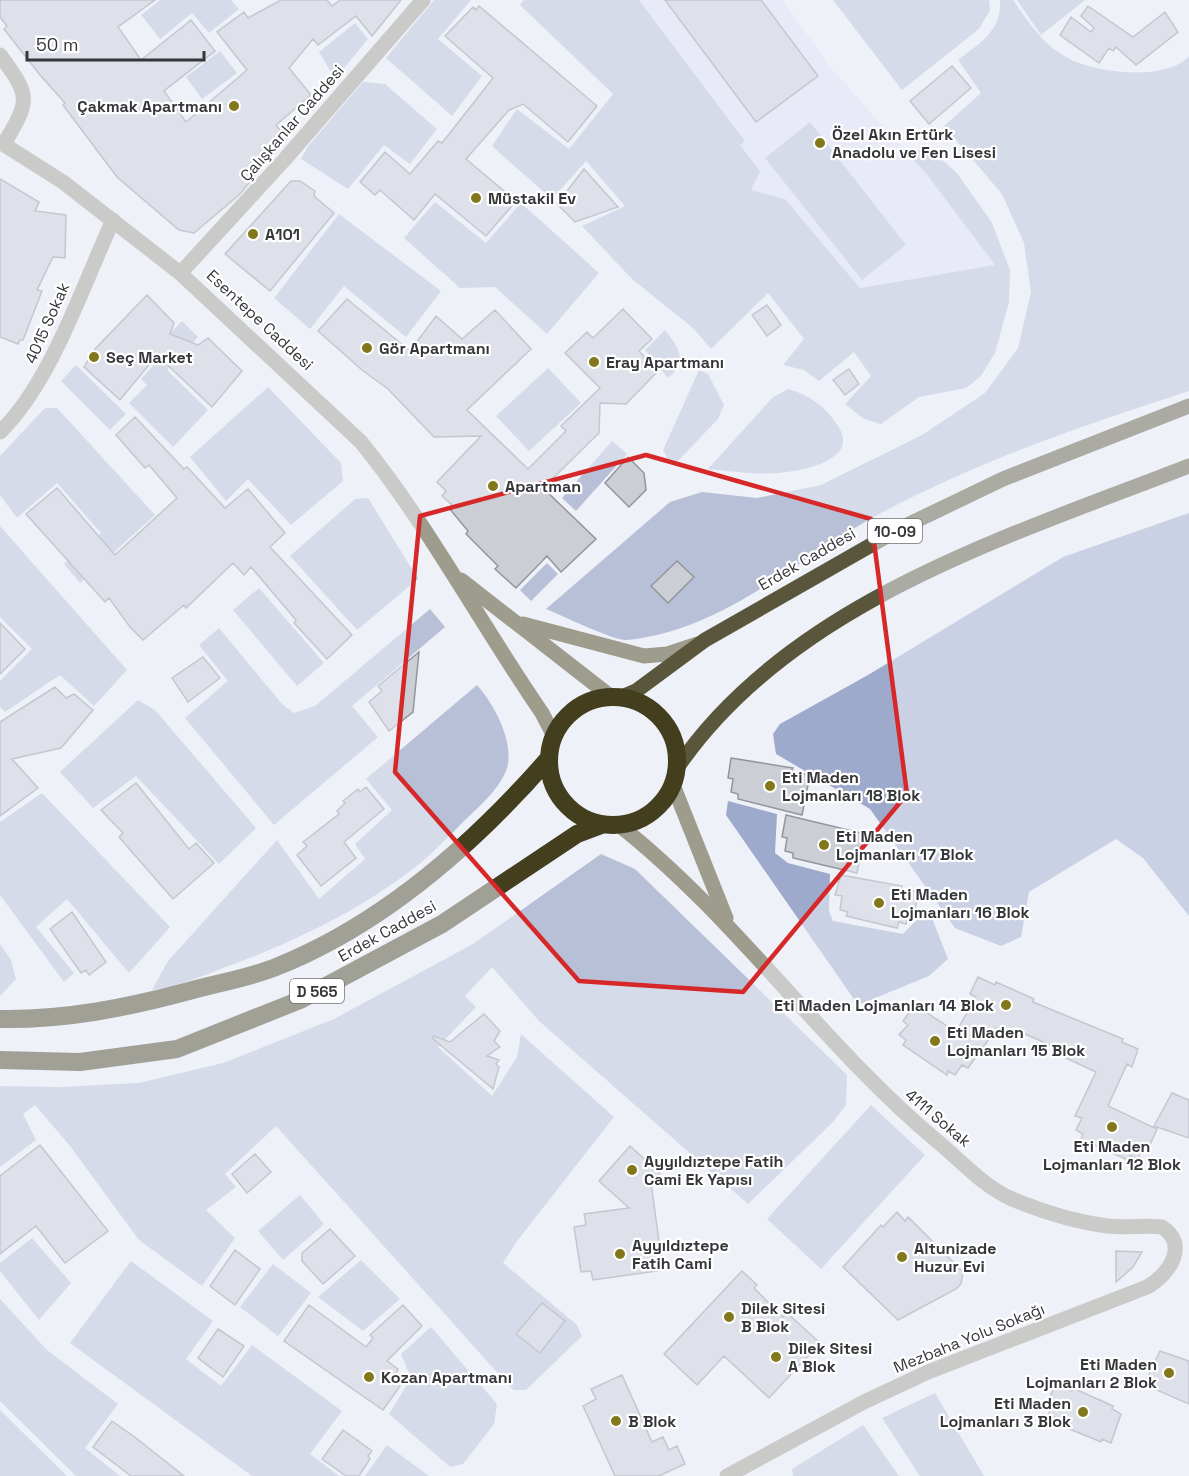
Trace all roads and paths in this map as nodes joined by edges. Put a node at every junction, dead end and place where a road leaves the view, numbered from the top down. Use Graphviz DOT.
graph roads {
  1 [pos="423,0"];
  2 [pos="0,55"];
  3 [pos="2,143"];
  4 [pos="112,220"];
  5 [pos="182,271"];
  6 [pos="1189,406"];
  7 [pos="0,432"];
  8 [pos="1189,466"];
  9 [pos="450,571"];
  10 [pos="514,621"];
  11 [pos="705,640"];
  12 [pos="616,696"];
  13 [pos="554,736"];
  14 [pos="549,758"];
  15 [pos="675,776"];
  16 [pos="610,825"];
  17 [pos="728,924"];
  18 [pos="0,1019"];
  19 [pos="0,1060"];
  20 [pos="1180,1244"];
  21 [pos="727,1476"];
  1 -- 5 [label="street, Çalışkanlar Caddesi"];
  2 -- 3 [label="street"];
  3 -- 4 [label="street, Esentepe Caddesi"];
  4 -- 5 [label="street, Esentepe Caddesi"];
  4 -- 7 [label="street, 4015 Sokak"];
  5 -- 9 [label="street, Esentepe Caddesi"];
  6 -- 11 [label="main road, Erdek Caddesi / 10-09"];
  8 -- 15 [label="main road"];
  9 -- 10 [label="street, Esentepe Caddesi"];
  9 -- 13 [label="street, Esentepe Caddesi"];
  10 -- 11 [label="street"];
  10 -- 12 [label="street, Esentepe Caddesi"];
  11 -- 12 [label="main road, Erdek Caddesi / 10-09"];
  12 -- 13 [label="highway"];
  12 -- 15 [label="highway, Esentepe Caddesi"];
  13 -- 14 [label="highway"];
  14 -- 16 [label="highway"];
  14 -- 18 [label="highway, Erdek Caddesi / D 565"];
  15 -- 16 [label="highway, D 565"];
  15 -- 17 [label="street, 4111 Sokak"];
  16 -- 17 [label="street, 4111 Sokak"];
  16 -- 19 [label="highway, Erdek Caddesi / D 565"];
  17 -- 20 [label="street, 4111 Sokak"];
  20 -- 21 [label="street, Mezbaha Yolu Sokağı"];
}
